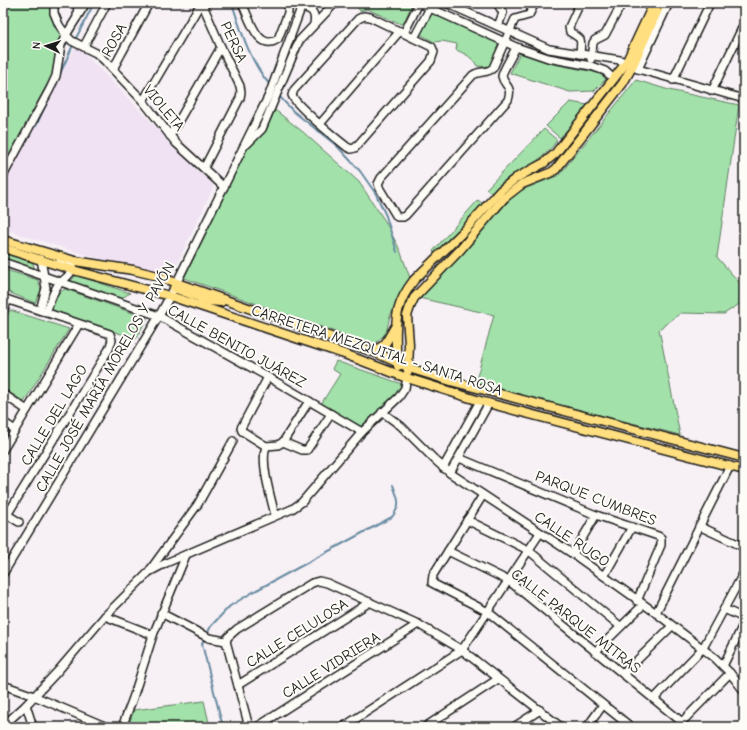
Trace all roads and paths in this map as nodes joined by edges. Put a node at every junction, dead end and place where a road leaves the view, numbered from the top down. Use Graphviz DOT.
graph roads {
  1 [pos="54,3"];
  2 [pos="78,3"];
  3 [pos="86,3"];
  4 [pos="107,3"];
  5 [pos="149,3"];
  6 [pos="202,3"];
  7 [pos="242,3"];
  8 [pos="288,3"];
  9 [pos="320,3"];
  10 [pos="419,3"];
  11 [pos="446,3"];
  12 [pos="497,3"];
  13 [pos="535,3"];
  14 [pos="580,3"];
  15 [pos="622,3"];
  16 [pos="654,3"];
  17 [pos="661,3"];
  18 [pos="668,3"];
  19 [pos="710,3"];
  20 [pos="336,4"];
  21 [pos="302,6"];
  22 [pos="430,8"];
  23 [pos="77,17"];
  24 [pos="314,24"];
  25 [pos="744,24"];
  26 [pos="498,26"];
  27 [pos="402,32"];
  28 [pos="510,32"];
  29 [pos="66,35"];
  30 [pos="414,38"];
  31 [pos="506,42"];
  32 [pos="78,43"];
  33 [pos="221,47"];
  34 [pos="516,47"];
  35 [pos="580,54"];
  36 [pos="592,56"];
  37 [pos="591,66"];
  38 [pos="632,66"];
  39 [pos="113,69"];
  40 [pos="614,79"];
  41 [pos="673,80"];
  42 [pos="712,91"];
  43 [pos="744,99"];
  44 [pos="143,101"];
  45 [pos="320,124"];
  46 [pos="170,136"];
  47 [pos="244,147"];
  48 [pos="204,168"];
  49 [pos="3,176"];
  50 [pos="224,187"];
  51 [pos="3,240"];
  52 [pos="3,248"];
  53 [pos="41,255"];
  54 [pos="3,262"];
  55 [pos="73,270"];
  56 [pos="44,276"];
  57 [pos="61,282"];
  58 [pos="173,289"];
  59 [pos="5,299"];
  60 [pos="3,311"];
  61 [pos="43,311"];
  62 [pos="159,316"];
  63 [pos="80,324"];
  64 [pos="395,326"];
  65 [pos="374,352"];
  66 [pos="397,363"];
  67 [pos="409,368"];
  68 [pos="268,377"];
  69 [pos="405,377"];
  70 [pos="3,394"];
  71 [pos="308,401"];
  72 [pos="480,401"];
  73 [pos="489,403"];
  74 [pos="27,410"];
  75 [pos="382,412"];
  76 [pos="331,414"];
  77 [pos="3,422"];
  78 [pos="469,422"];
  79 [pos="476,425"];
  80 [pos="15,430"];
  81 [pos="362,432"];
  82 [pos="233,441"];
  83 [pos="283,442"];
  84 [pos="266,446"];
  85 [pos="3,450"];
  86 [pos="459,458"];
  87 [pos="744,458"];
  88 [pos="730,466"];
  89 [pos="443,468"];
  90 [pos="744,470"];
  91 [pos="450,473"];
  92 [pos="483,495"];
  93 [pos="5,513"];
  94 [pos="275,515"];
  95 [pos="596,515"];
  96 [pos="467,520"];
  97 [pos="19,522"];
  98 [pos="699,526"];
  99 [pos="632,527"];
  100 [pos="540,532"];
  101 [pos="744,547"];
  102 [pos="528,550"];
  103 [pos="448,551"];
  104 [pos="573,554"];
  105 [pos="186,555"];
  106 [pos="149,572"];
  107 [pos="744,572"];
  108 [pos="3,574"];
  109 [pos="604,576"];
  110 [pos="509,581"];
  111 [pos="370,602"];
  112 [pos="640,603"];
  113 [pos="724,609"];
  114 [pos="488,612"];
  115 [pos="161,613"];
  116 [pos="656,613"];
  117 [pos="105,616"];
  118 [pos="744,618"];
  119 [pos="418,624"];
  120 [pos="620,626"];
  121 [pos="672,626"];
  122 [pos="742,627"];
  123 [pos="153,635"];
  124 [pos="226,641"];
  125 [pos="703,648"];
  126 [pos="462,650"];
  127 [pos="595,652"];
  128 [pos="723,666"];
  129 [pos="730,673"];
  130 [pos="623,674"];
  131 [pos="498,679"];
  132 [pos="3,685"];
  133 [pos="238,685"];
  134 [pos="744,691"];
  135 [pos="34,696"];
  136 [pos="654,699"];
  137 [pos="26,704"];
  138 [pos="603,705"];
  139 [pos="540,710"];
  140 [pos="679,724"];
  141 [pos="3,726"];
  142 [pos="33,727"];
  143 [pos="107,727"];
  144 [pos="122,727"];
  145 [pos="249,727"];
  146 [pos="257,727"];
  147 [pos="343,727"];
  148 [pos="425,727"];
  149 [pos="514,727"];
  150 [pos="561,727"];
  151 [pos="587,727"];
  152 [pos="631,727"];
  1 -- 29 [label="street, VIOLETA"];
  2 -- 23 [label="street"];
  3 -- 23 [label="street"];
  4 -- 32 [label="street"];
  5 -- 39 [label="street, ROSA"];
  6 -- 33 [label="street, PERSA"];
  6 -- 44 [label="street"];
  7 -- 8 [label="street"];
  9 -- 20 [label="street"];
  10 -- 22 [label="street"];
  10 -- 27 [label="street"];
  11 -- 26 [label="street"];
  12 -- 26 [label="street"];
  13 -- 28 [label="street"];
  14 -- 35 [label="street"];
  15 -- 36 [label="street"];
  16 -- 38 [label="main road"];
  17 -- 38 [label="main road"];
  18 -- 38 [label="street"];
  19 -- 41 [label="street"];
  20 -- 24 [label="street, CALLE JOSÉ MARÍA MORELOS Y PAVÓN"];
  21 -- 24 [label="street, CALLE JOSÉ MARÍA MORELOS Y PAVÓN"];
  21 -- 47 [label="street, CALLE JOSÉ MARÍA MORELOS Y PAVÓN"];
  22 -- 30 [label="street"];
  22 -- 31 [label="street"];
  23 -- 29 [label="street"];
  24 -- 47 [label="street, CALLE JOSÉ MARÍA MORELOS Y PAVÓN"];
  25 -- 42 [label="street"];
  26 -- 28 [label="street"];
  27 -- 30 [label="street"];
  27 -- 45 [label="street"];
  27 -- 45 [label="street"];
  28 -- 31 [label="street"];
  28 -- 35 [label="street"];
  29 -- 32 [label="street, VIOLETA"];
  29 -- 49 [label="street"];
  30 -- 45 [label="street"];
  31 -- 34 [label="street"];
  31 -- 34 [label="street"];
  32 -- 39 [label="street, VIOLETA"];
  33 -- 46 [label="street"];
  33 -- 48 [label="street, PERSA"];
  34 -- 37 [label="street"];
  35 -- 36 [label="street"];
  36 -- 37 [label="street"];
  36 -- 38 [label="street"];
  37 -- 40 [label="street"];
  38 -- 40 [label="main road"];
  38 -- 41 [label="street"];
  38 -- 67 [label="main road"];
  39 -- 44 [label="street, VIOLETA"];
  40 -- 64 [label="main road"];
  41 -- 42 [label="street"];
  42 -- 43 [label="street"];
  44 -- 46 [label="street, VIOLETA"];
  46 -- 48 [label="street, VIOLETA"];
  47 -- 50 [label="street, CALLE JOSÉ MARÍA MORELOS Y PAVÓN"];
  48 -- 50 [label="street, VIOLETA"];
  50 -- 58 [label="street, CALLE JOSÉ MARÍA MORELOS Y PAVÓN"];
  51 -- 53 [label="main road, CARRETERA MEZQUITAL - SANTA ROSA"];
  52 -- 53 [label="main road, CARRETERA MEZQUITAL - SANTA ROSA"];
  53 -- 55 [label="main road, CARRETERA MEZQUITAL - SANTA ROSA"];
  53 -- 56 [label="street"];
  53 -- 58 [label="main road, CARRETERA MEZQUITAL - SANTA ROSA"];
  54 -- 56 [label="street, CALLE BENITO JUÁREZ"];
  55 -- 57 [label="street"];
  55 -- 58 [label="main road, CARRETERA MEZQUITAL - SANTA ROSA"];
  56 -- 57 [label="street, CALLE BENITO JUÁREZ"];
  56 -- 61 [label="street"];
  57 -- 61 [label="street"];
  57 -- 62 [label="street, CALLE BENITO JUÁREZ"];
  58 -- 62 [label="street, CALLE JOSÉ MARÍA MORELOS Y PAVÓN"];
  58 -- 65 [label="main road, CARRETERA MEZQUITAL - SANTA ROSA"];
  58 -- 69 [label="main road, CARRETERA MEZQUITAL - SANTA ROSA"];
  59 -- 60 [label="street"];
  59 -- 61 [label="street"];
  61 -- 63 [label="street"];
  62 -- 68 [label="street, CALLE BENITO JUÁREZ"];
  62 -- 108 [label="street, CALLE JOSÉ MARÍA MORELOS Y PAVÓN"];
  63 -- 74 [label="street"];
  63 -- 93 [label="street, CALLE DEL LAGO"];
  64 -- 65 [label="main road"];
  64 -- 66 [label="main road"];
  65 -- 66 [label="main road, CARRETERA MEZQUITAL - SANTA ROSA"];
  66 -- 67 [label="main road, CARRETERA MEZQUITAL - SANTA ROSA"];
  66 -- 69 [label="main road"];
  67 -- 69 [label="main road"];
  67 -- 87 [label="main road, CARRETERA MEZQUITAL - SANTA ROSA"];
  68 -- 71 [label="street, CALLE BENITO JUÁREZ"];
  68 -- 84 [label="street"];
  69 -- 72 [label="main road, CARRETERA MEZQUITAL - SANTA ROSA"];
  69 -- 75 [label="street"];
  70 -- 74 [label="street"];
  71 -- 76 [label="street, CALLE BENITO JUÁREZ"];
  71 -- 83 [label="street"];
  72 -- 73 [label="main road, CARRETERA MEZQUITAL - SANTA ROSA"];
  72 -- 78 [label="street"];
  73 -- 79 [label="street"];
  73 -- 88 [label="main road, CARRETERA MEZQUITAL - SANTA ROSA"];
  74 -- 80 [label="street"];
  75 -- 81 [label="street"];
  75 -- 89 [label="street, CALLE RUGO"];
  76 -- 81 [label="street, CALLE BENITO JUÁREZ"];
  76 -- 83 [label="street"];
  77 -- 80 [label="street"];
  78 -- 79 [label="street"];
  78 -- 89 [label="street"];
  79 -- 86 [label="street"];
  80 -- 85 [label="street"];
  81 -- 94 [label="street"];
  82 -- 106 [label="street"];
  83 -- 84 [label="street"];
  84 -- 94 [label="street"];
  86 -- 91 [label="street"];
  86 -- 95 [label="street, PARQUE CUMBRES"];
  88 -- 90 [label="main road, CARRETERA MEZQUITAL - SANTA ROSA"];
  88 -- 98 [label="street"];
  89 -- 91 [label="street, CALLE RUGO"];
  91 -- 92 [label="street, CALLE RUGO"];
  92 -- 96 [label="street"];
  92 -- 100 [label="street, CALLE RUGO"];
  93 -- 97 [label="street"];
  94 -- 105 [label="street"];
  95 -- 99 [label="street, PARQUE CUMBRES"];
  95 -- 104 [label="street"];
  96 -- 102 [label="street"];
  96 -- 103 [label="street"];
  98 -- 101 [label="street"];
  98 -- 116 [label="street"];
  99 -- 109 [label="street"];
  99 -- 112 [label="street, PARQUE CUMBRES"];
  100 -- 102 [label="street"];
  100 -- 104 [label="street, CALLE RUGO"];
  102 -- 110 [label="street"];
  102 -- 120 [label="street"];
  103 -- 110 [label="street, CALLE PARQUE MITRAS"];
  103 -- 114 [label="street"];
  104 -- 109 [label="street, CALLE RUGO"];
  105 -- 106 [label="street"];
  105 -- 115 [label="street"];
  106 -- 117 [label="street"];
  107 -- 113 [label="street"];
  109 -- 112 [label="street, CALLE RUGO"];
  110 -- 114 [label="street"];
  110 -- 127 [label="street, CALLE PARQUE MITRAS"];
  111 -- 119 [label="street"];
  111 -- 124 [label="street"];
  111 -- 133 [label="street, CALLE CELULOSA"];
  112 -- 116 [label="street, CALLE RUGO"];
  112 -- 120 [label="street"];
  113 -- 118 [label="street"];
  113 -- 125 [label="street"];
  114 -- 126 [label="street"];
  114 -- 138 [label="street"];
  115 -- 123 [label="street"];
  115 -- 124 [label="street"];
  116 -- 121 [label="street, CALLE RUGO"];
  117 -- 123 [label="street"];
  117 -- 135 [label="street"];
  119 -- 126 [label="street"];
  119 -- 146 [label="street, CALLE VIDRIERA"];
  120 -- 127 [label="street"];
  121 -- 125 [label="street, CALLE RUGO"];
  121 -- 130 [label="street"];
  122 -- 128 [label="street"];
  123 -- 144 [label="street"];
  124 -- 133 [label="street"];
  125 -- 128 [label="street, CALLE RUGO"];
  125 -- 136 [label="street"];
  126 -- 131 [label="street"];
  126 -- 147 [label="street"];
  127 -- 130 [label="street, CALLE PARQUE MITRAS"];
  128 -- 129 [label="street, CALLE RUGO"];
  129 -- 134 [label="street, CALLE RUGO"];
  129 -- 140 [label="street"];
  130 -- 136 [label="street, CALLE PARQUE MITRAS"];
  131 -- 139 [label="street"];
  131 -- 148 [label="street"];
  132 -- 135 [label="street"];
  133 -- 145 [label="street"];
  135 -- 137 [label="street"];
  135 -- 143 [label="street"];
  136 -- 140 [label="street, CALLE PARQUE MITRAS"];
  137 -- 141 [label="street"];
  137 -- 142 [label="street"];
  138 -- 151 [label="street"];
  138 -- 152 [label="street"];
  139 -- 149 [label="street"];
  139 -- 150 [label="street"];
}
